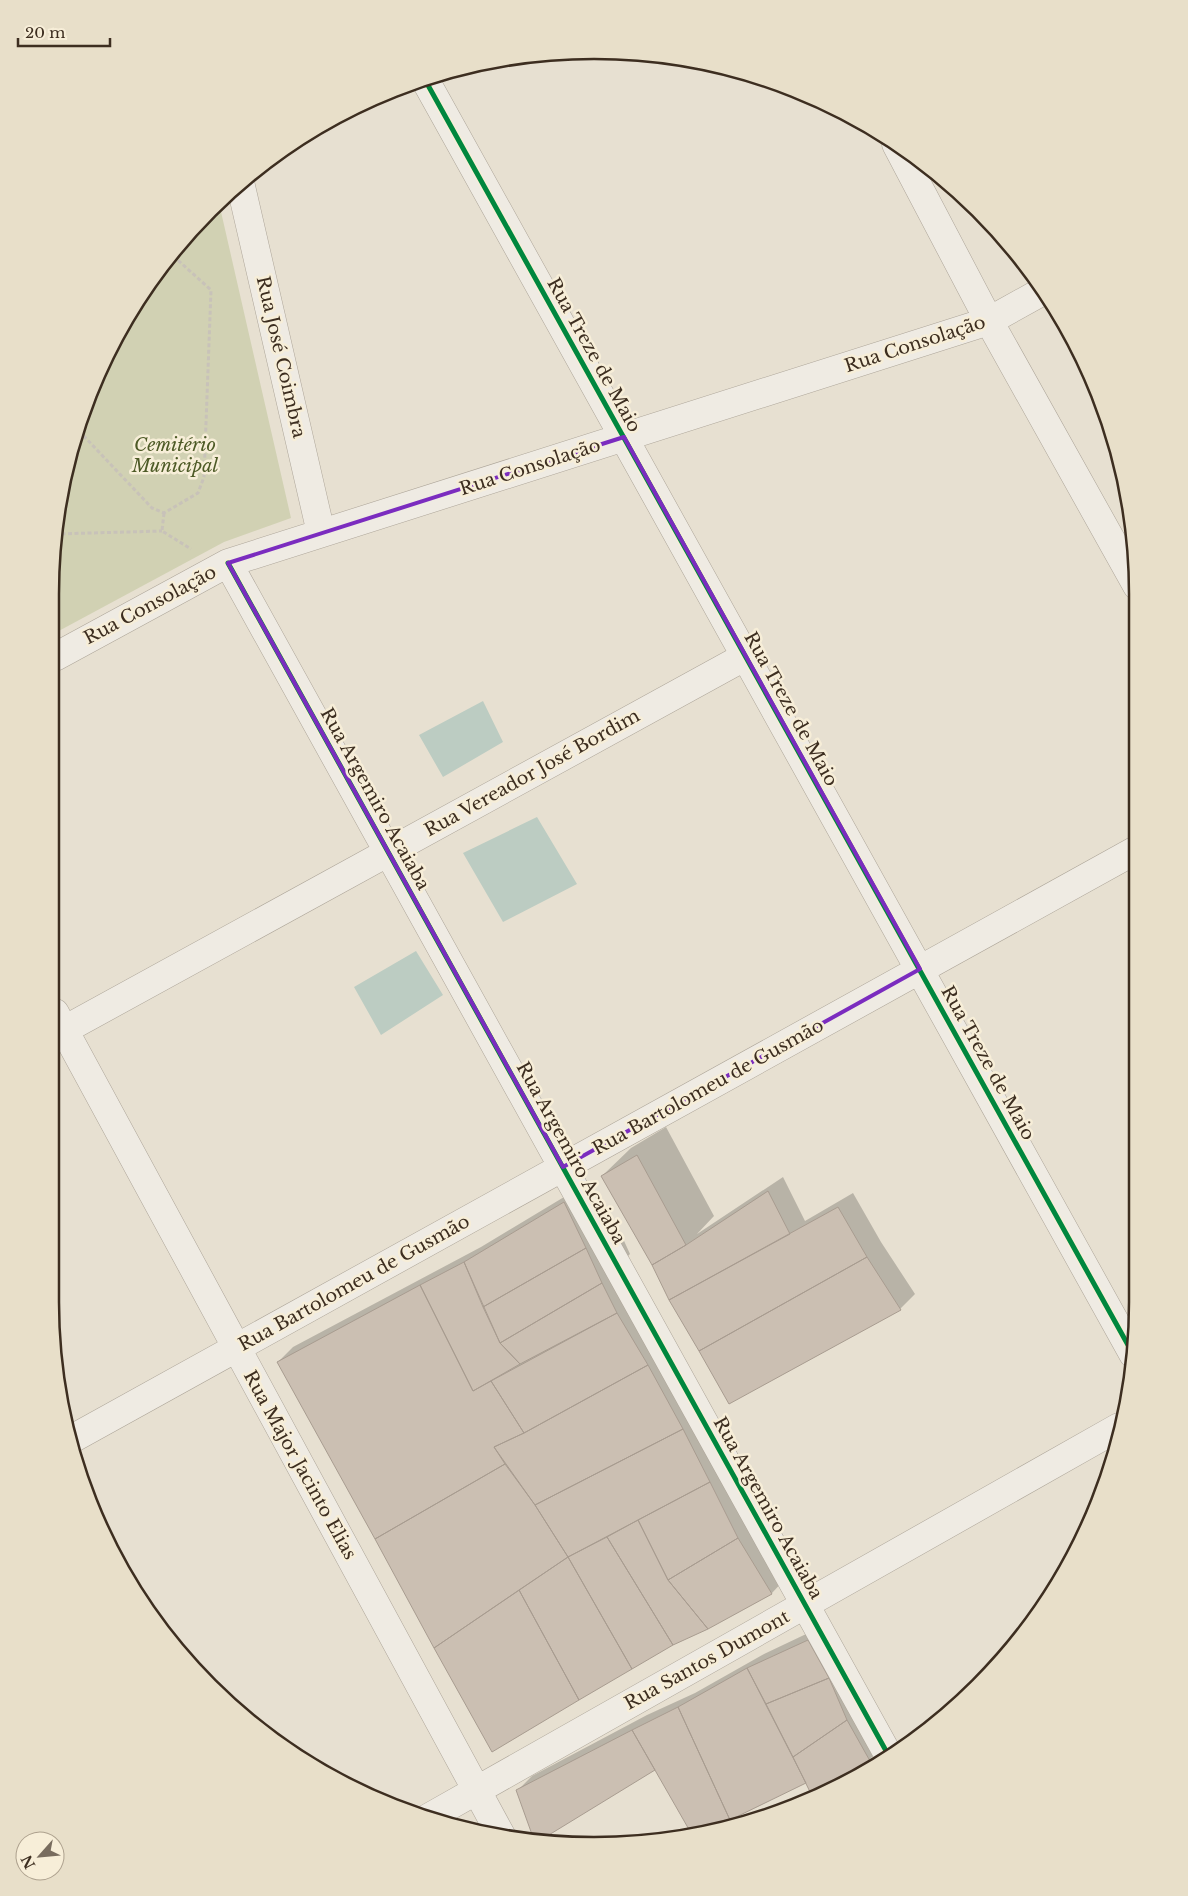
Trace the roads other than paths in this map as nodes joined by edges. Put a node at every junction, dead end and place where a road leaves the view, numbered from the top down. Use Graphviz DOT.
graph roads {
  1 [pos="428,85"];
  2 [pos="903,157"];
  3 [pos="242,191"];
  4 [pos="1037,294"];
  5 [pos="989,321"];
  6 [pos="624,437"];
  7 [pos="321,533"];
  8 [pos="228,563"];
  9 [pos="1128,570"];
  10 [pos="59,655"];
  11 [pos="746,656"];
  12 [pos="388,852"];
  13 [pos="1129,854"];
  14 [pos="920,969"];
  15 [pos="59,1025"];
  16 [pos="59,1028"];
  17 [pos="563,1167"];
  18 [pos="1128,1342"];
  19 [pos="236,1348"];
  20 [pos="1113,1431"];
  21 [pos="76,1437"];
  22 [pos="806,1604"];
  23 [pos="886,1750"];
  24 [pos="476,1790"];
  25 [pos="436,1813"];
  26 [pos="497,1828"];
  1 -- 6 [label="street, Rua Treze de Maio"];
  2 -- 5 [label="street"];
  3 -- 7 [label="street, Rua José Coimbra"];
  4 -- 5 [label="street, Rua Consolação"];
  5 -- 6 [label="street, Rua Consolação"];
  5 -- 9 [label="street"];
  6 -- 7 [label="street, Rua Consolação"];
  6 -- 11 [label="street, Rua Treze de Maio"];
  7 -- 8 [label="street, Rua Consolação"];
  8 -- 10 [label="street, Rua Consolação"];
  8 -- 12 [label="street, Rua Argemiro Acaiaba"];
  11 -- 12 [label="street, Rua Vereador José Bordim"];
  11 -- 14 [label="street, Rua Treze de Maio"];
  12 -- 15 [label="street, Rua Vereador José Bordim"];
  12 -- 17 [label="street, Rua Argemiro Acaiaba"];
  13 -- 14 [label="street, Rua Bartolomeu de Gusmão"];
  14 -- 17 [label="street, Rua Bartolomeu de Gusmão"];
  14 -- 18 [label="street, Rua Treze de Maio"];
  16 -- 19 [label="street, Rua Major Jacinto Elias"];
  17 -- 19 [label="street, Rua Bartolomeu de Gusmão"];
  17 -- 22 [label="street, Rua Argemiro Acaiaba"];
  19 -- 21 [label="street, Rua Bartolomeu de Gusmão"];
  19 -- 24 [label="street, Rua Major Jacinto Elias"];
  20 -- 22 [label="street, Rua Santos Dumont"];
  22 -- 23 [label="street, Rua Argemiro Acaiaba"];
  22 -- 24 [label="street, Rua Santos Dumont"];
  24 -- 25 [label="street, Rua Santos Dumont"];
  24 -- 26 [label="street, Rua Major Jacinto Elias"];
}
